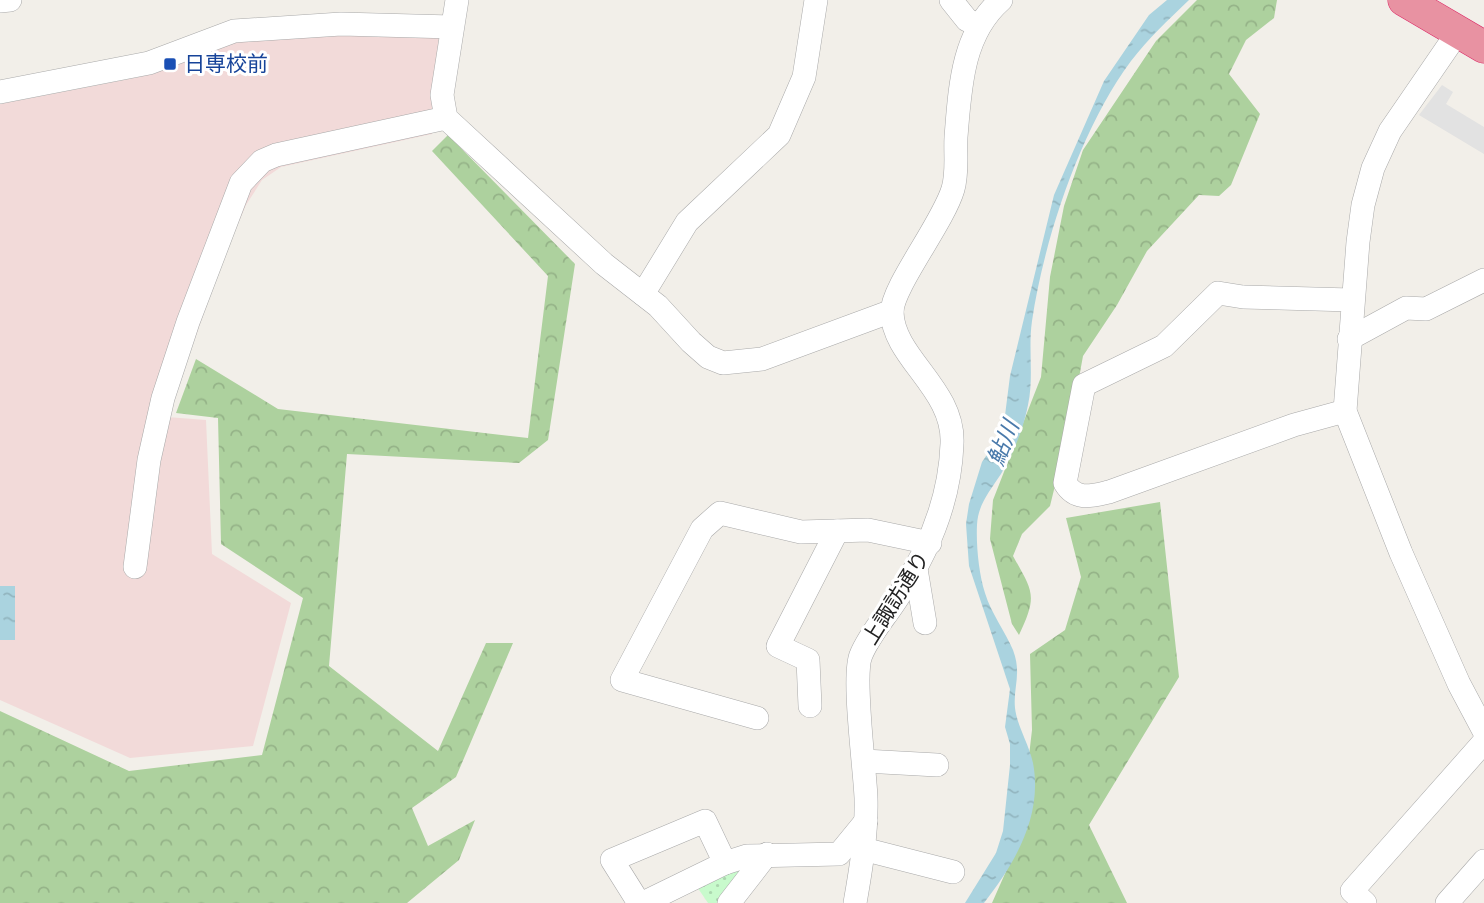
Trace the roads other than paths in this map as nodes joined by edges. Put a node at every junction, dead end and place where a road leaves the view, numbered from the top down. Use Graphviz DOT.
graph roads {
  1 [pos="10,0"];
  2 [pos="457,0"];
  3 [pos="816,0"];
  4 [pos="951,0"];
  5 [pos="1001,0"];
  6 [pos="1404,0"];
  7 [pos="0,1"];
  8 [pos="979,25"];
  9 [pos="452,27"];
  10 [pos="1471,40"];
  11 [pos="0,92"];
  12 [pos="451,123"];
  13 [pos="1484,280"];
  14 [pos="643,294"];
  15 [pos="1351,300"];
  16 [pos="892,311"];
  17 [pos="1349,339"];
  18 [pos="1345,411"];
  19 [pos="837,531"];
  20 [pos="930,543"];
  21 [pos="135,567"];
  22 [pos="916,569"];
  23 [pos="925,623"];
  24 [pos="1477,702"];
  25 [pos="810,706"];
  26 [pos="757,718"];
  27 [pos="1484,731"];
  28 [pos="1484,742"];
  29 [pos="864,761"];
  30 [pos="937,765"];
  31 [pos="866,821"];
  32 [pos="863,849"];
  33 [pos="767,854"];
  34 [pos="1484,861"];
  35 [pos="724,863"];
  36 [pos="953,872"];
  37 [pos="641,903"];
  38 [pos="729,903"];
  39 [pos="855,903"];
  40 [pos="1365,903"];
  41 [pos="1447,903"];
  1 -- 7 [label="street"];
  2 -- 9 [label="street"];
  3 -- 14 [label="street"];
  4 -- 8 [label="street"];
  5 -- 8 [label="street"];
  6 -- 10 [label="highway"];
  8 -- 16 [label="street"];
  9 -- 11 [label="street"];
  9 -- 12 [label="street"];
  10 -- 15 [label="street"];
  12 -- 14 [label="street"];
  12 -- 21 [label="street"];
  13 -- 17 [label="street"];
  14 -- 16 [label="street"];
  15 -- 17 [label="street"];
  15 -- 18 [label="street"];
  16 -- 20 [label="street, 上諏訪通り"];
  17 -- 18 [label="street"];
  18 -- 24 [label="street"];
  19 -- 20 [label="street"];
  19 -- 25 [label="street"];
  19 -- 26 [label="street"];
  20 -- 22 [label="street, 上諏訪通り"];
  22 -- 23 [label="street"];
  22 -- 29 [label="street, 上諏訪通り"];
  24 -- 27 [label="street"];
  28 -- 40 [label="street"];
  29 -- 30 [label="street"];
  29 -- 31 [label="street, 上諏訪通り"];
  31 -- 32 [label="street, 上諏訪通り"];
  31 -- 33 [label="street"];
  32 -- 36 [label="street"];
  32 -- 39 [label="street, 上諏訪通り"];
  33 -- 35 [label="street"];
  33 -- 38 [label="street"];
  34 -- 41 [label="street"];
  35 -- 37 [label="street"];
  35 -- 37 [label="street"];
}
